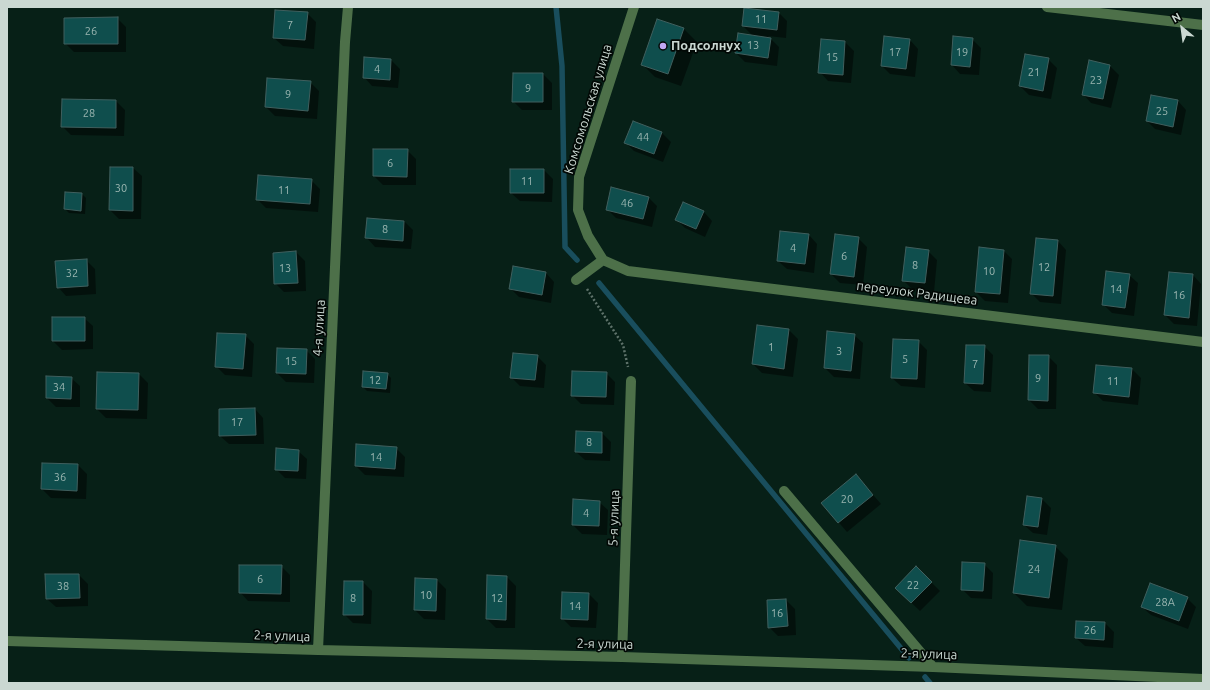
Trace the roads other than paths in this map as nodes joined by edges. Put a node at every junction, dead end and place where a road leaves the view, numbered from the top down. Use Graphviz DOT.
graph roads {
  1 [pos="348,7"];
  2 [pos="634,7"];
  3 [pos="1047,7"];
  4 [pos="1203,25"];
  5 [pos="603,260"];
  6 [pos="578,279"];
  7 [pos="1203,342"];
  8 [pos="631,381"];
  9 [pos="784,491"];
  10 [pos="7,641"];
  11 [pos="318,650"];
  12 [pos="622,657"];
  13 [pos="933,667"];
  14 [pos="1203,679"];
  1 -- 11 [label="street, 4-я улица"];
  2 -- 5 [label="street, Комсомольская улица"];
  3 -- 4 [label="street"];
  5 -- 6 [label="street"];
  5 -- 7 [label="street, переулок Радищева"];
  8 -- 12 [label="street, 5-я улица"];
  9 -- 13 [label="street"];
  10 -- 11 [label="street, 2-я улица"];
  11 -- 12 [label="street, 2-я улица"];
  12 -- 13 [label="street, 2-я улица"];
  13 -- 14 [label="street, 2-я улица"];
}
